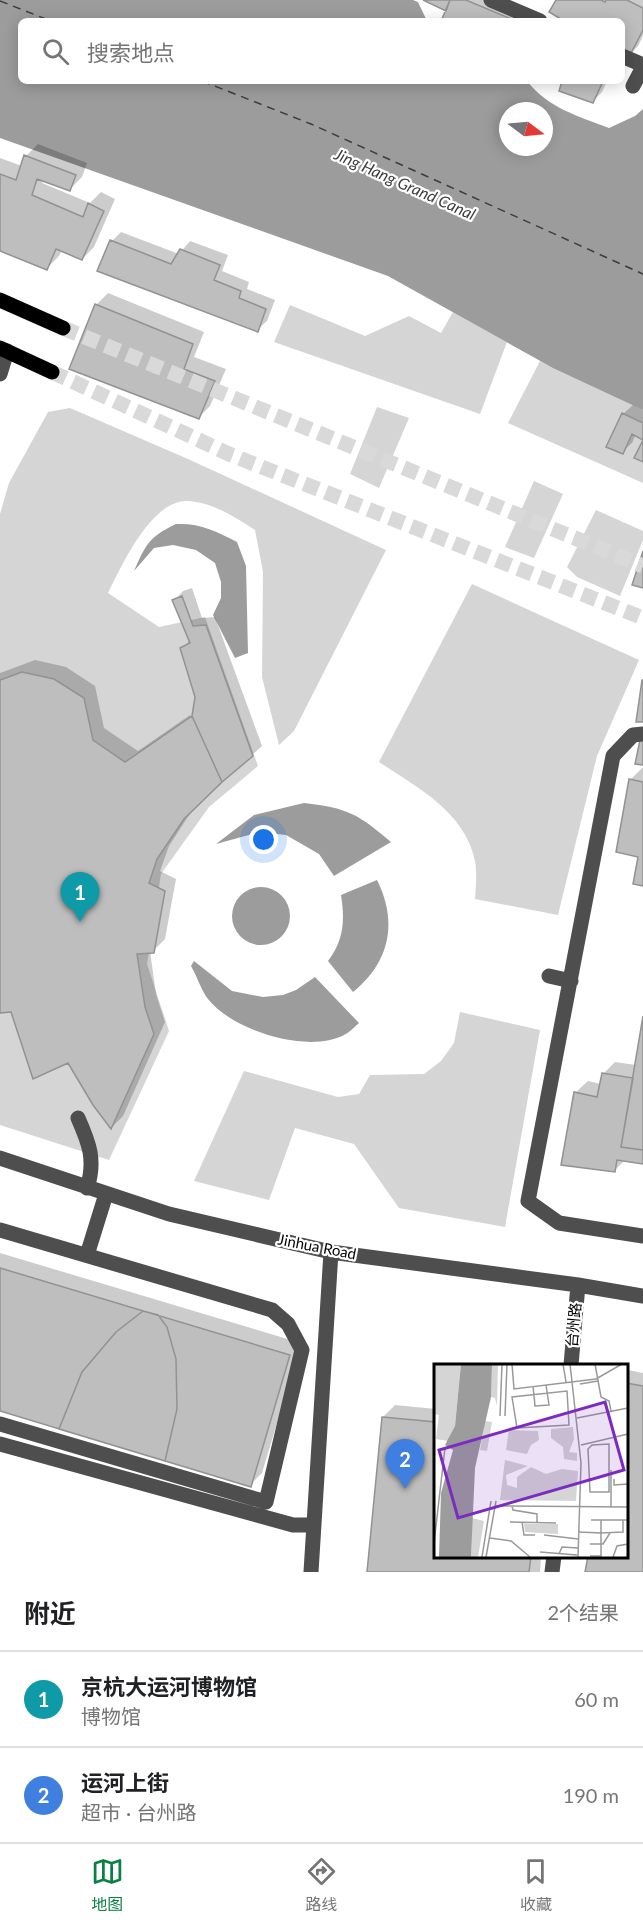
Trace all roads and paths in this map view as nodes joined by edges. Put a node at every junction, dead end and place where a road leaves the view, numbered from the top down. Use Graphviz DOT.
graph roads {
  1 [pos="491,0"];
  2 [pos="533,18"];
  3 [pos="625,57"];
  4 [pos="643,66"];
  5 [pos="633,86"];
  6 [pos="0,300"];
  7 [pos="63,328"];
  8 [pos="3,349"];
  9 [pos="52,372"];
  10 [pos="0,374"];
  11 [pos="643,734"];
  12 [pos="549,976"];
  13 [pos="571,981"];
  14 [pos="78,1118"];
  15 [pos="0,1158"];
  16 [pos="87,1188"];
  17 [pos="106,1194"];
  18 [pos="0,1230"];
  19 [pos="643,1236"];
  20 [pos="331,1252"];
  21 [pos="87,1255"];
  22 [pos="578,1286"];
  23 [pos="643,1296"];
  24 [pos="571,1364"];
  25 [pos="0,1424"];
  26 [pos="1,1448"];
  27 [pos="314,1525"];
  28 [pos="554,1557"];
  29 [pos="311,1572"];
  30 [pos="552,1572"];
  1 -- 2 [label="street"];
  3 -- 4 [label="street"];
  4 -- 5 [label="street"];
  6 -- 7 [label="main road"];
  8 -- 9 [label="main road"];
  8 -- 10 [label="street"];
  11 -- 13 [label="street"];
  12 -- 13 [label="street"];
  13 -- 19 [label="street"];
  14 -- 16 [label="street"];
  15 -- 16 [label="street, Jinhua Road"];
  16 -- 17 [label="street, Jinhua Road"];
  17 -- 20 [label="street, Jinhua Road"];
  17 -- 21 [label="street"];
  18 -- 21 [label="street"];
  20 -- 22 [label="street, Jinhua Road"];
  20 -- 27 [label="street"];
  21 -- 25 [label="street"];
  22 -- 23 [label="street, Jinhua Road"];
  22 -- 24 [label="street, 台州路"];
  26 -- 27 [label="street"];
  27 -- 29 [label="street"];
  28 -- 30 [label="street"];
}
